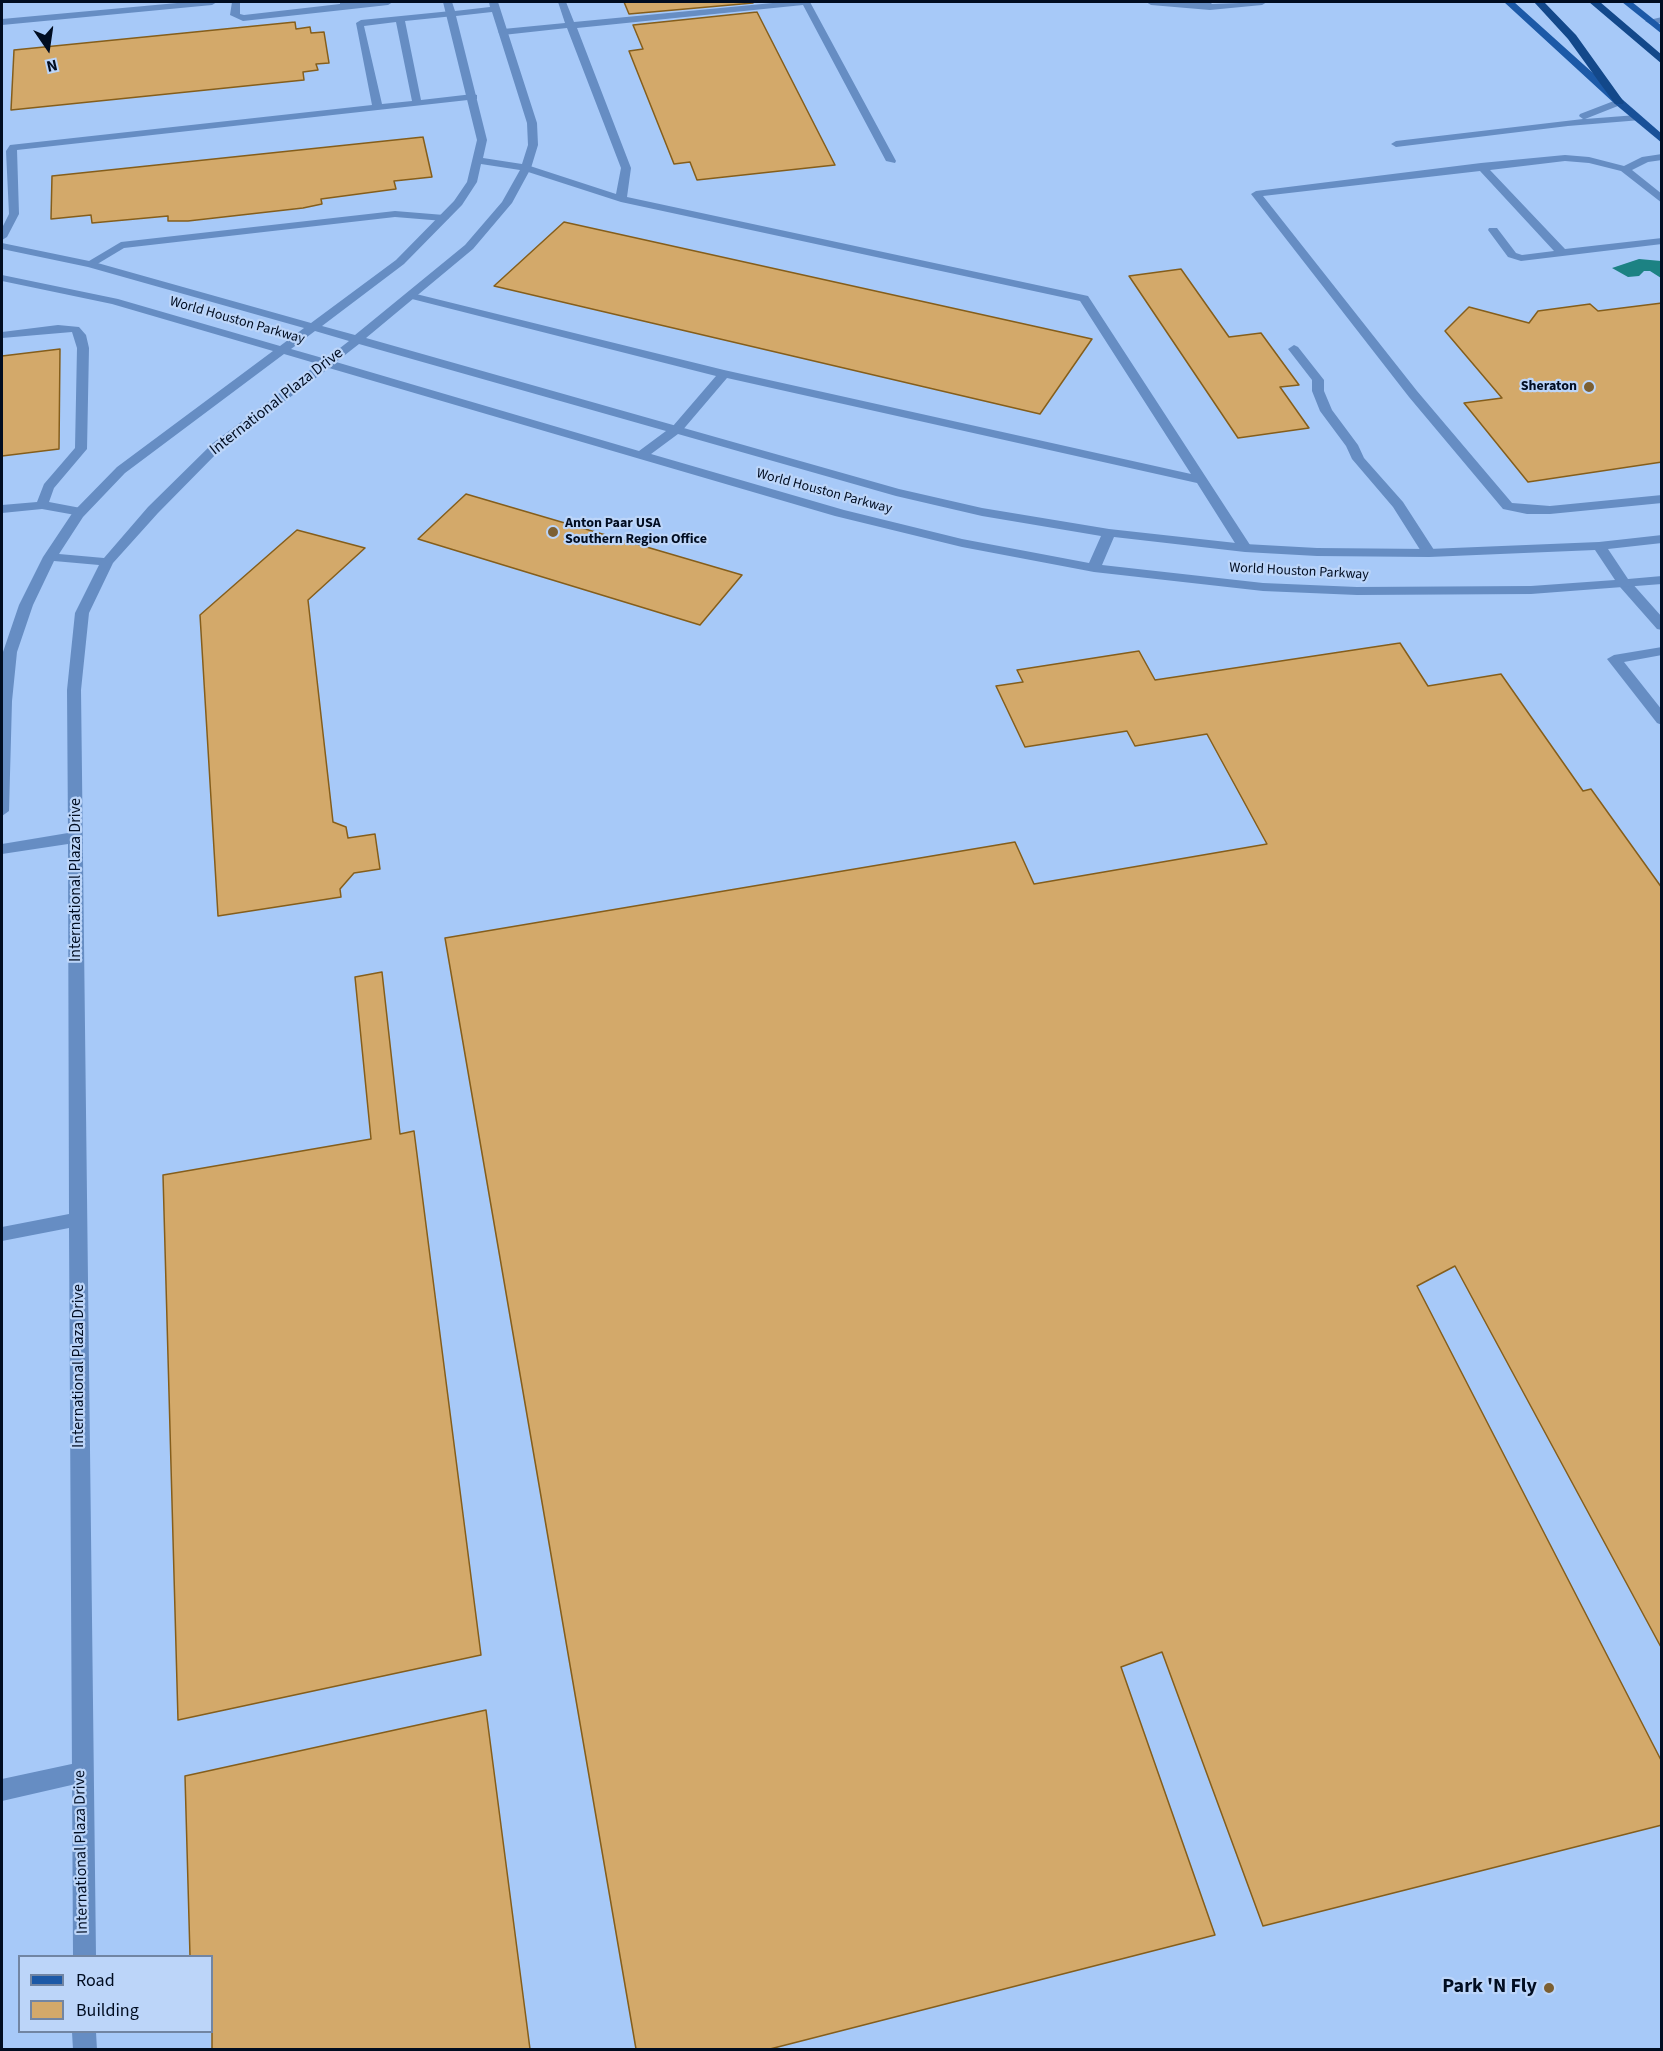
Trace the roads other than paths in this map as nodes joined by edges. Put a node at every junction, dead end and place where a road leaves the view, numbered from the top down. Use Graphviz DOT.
graph roads {
  1 [pos="212,2"];
  2 [pos="236,2"];
  3 [pos="388,2"];
  4 [pos="562,2"];
  5 [pos="806,2"];
  6 [pos="1150,2"];
  7 [pos="1262,2"];
  8 [pos="1509,2"];
  9 [pos="1539,2"];
  10 [pos="1594,2"];
  11 [pos="1627,2"];
  12 [pos="344,4"];
  13 [pos="1208,4"];
  14 [pos="495,5"];
  15 [pos="450,8"];
  16 [pos="400,19"];
  17 [pos="1662,20"];
  18 [pos="1650,21"];
  19 [pos="2,22"];
  20 [pos="571,26"];
  21 [pos="1662,31"];
  22 [pos="503,32"];
  23 [pos="1662,61"];
  24 [pos="473,97"];
  25 [pos="1619,102"];
  26 [pos="417,103"];
  27 [pos="378,107"];
  28 [pos="1637,118"];
  29 [pos="1568,123"];
  30 [pos="1662,141"];
  31 [pos="1396,144"];
  32 [pos="1662,157"];
  33 [pos="479,161"];
  34 [pos="891,161"];
  35 [pos="1481,166"];
  36 [pos="526,168"];
  37 [pos="1625,169"];
  38 [pos="621,199"];
  39 [pos="1662,200"];
  40 [pos="444,218"];
  41 [pos="1493,230"];
  42 [pos="2,237"];
  43 [pos="1662,242"];
  44 [pos="2,246"];
  45 [pos="1562,253"];
  46 [pos="90,264"];
  47 [pos="2,278"];
  48 [pos="412,296"];
  49 [pos="314,326"];
  50 [pos="2,335"];
  51 [pos="360,338"];
  52 [pos="280,349"];
  53 [pos="1294,349"];
  54 [pos="328,363"];
  55 [pos="724,374"];
  56 [pos="677,429"];
  57 [pos="640,456"];
  58 [pos="1201,480"];
  59 [pos="1662,499"];
  60 [pos="42,505"];
  61 [pos="2,509"];
  62 [pos="81,512"];
  63 [pos="1109,533"];
  64 [pos="1662,539"];
  65 [pos="1599,546"];
  66 [pos="1245,548"];
  67 [pos="1430,553"];
  68 [pos="50,557"];
  69 [pos="107,562"];
  70 [pos="1094,568"];
  71 [pos="1662,580"];
  72 [pos="1625,584"];
  73 [pos="1662,626"];
  74 [pos="1662,651"];
  75 [pos="1662,720"];
  76 [pos="3,741"];
  77 [pos="2,811"];
  78 [pos="76,837"];
  79 [pos="2,849"];
  80 [pos="78,1219"];
  81 [pos="2,1234"];
  82 [pos="81,1773"];
  83 [pos="2,1790"];
  84 [pos="84,1955"];
  85 [pos="84,2033"];
  86 [pos="85,2049"];
  1 -- 19 [label="street"];
  2 -- 12 [label="street"];
  3 -- 12 [label="street"];
  4 -- 20 [label="street"];
  5 -- 20 [label="street"];
  5 -- 34 [label="street"];
  6 -- 13 [label="street"];
  7 -- 13 [label="street"];
  8 -- 25 [label="main road"];
  9 -- 25 [label="highway"];
  10 -- 23 [label="highway"];
  11 -- 18 [label="main road"];
  14 -- 15 [label="street"];
  14 -- 22 [label="street, International Plaza Drive"];
  15 -- 16 [label="street"];
  15 -- 24 [label="street"];
  16 -- 26 [label="street"];
  16 -- 27 [label="street"];
  17 -- 18 [label="street"];
  18 -- 21 [label="main road"];
  20 -- 22 [label="street"];
  20 -- 38 [label="street"];
  22 -- 36 [label="street, International Plaza Drive"];
  24 -- 26 [label="street"];
  24 -- 33 [label="street"];
  25 -- 28 [label="highway"];
  25 -- 29 [label="street"];
  26 -- 27 [label="street"];
  27 -- 42 [label="street"];
  28 -- 29 [label="street"];
  28 -- 30 [label="highway"];
  29 -- 31 [label="street"];
  32 -- 37 [label="street"];
  33 -- 36 [label="street"];
  33 -- 40 [label="street"];
  35 -- 37 [label="street"];
  35 -- 45 [label="street"];
  35 -- 59 [label="street"];
  36 -- 38 [label="street"];
  36 -- 48 [label="street, International Plaza Drive"];
  37 -- 39 [label="street"];
  38 -- 58 [label="street"];
  40 -- 46 [label="street"];
  40 -- 49 [label="street"];
  41 -- 45 [label="street"];
  43 -- 45 [label="street"];
  44 -- 46 [label="street, World Houston Parkway"];
  46 -- 49 [label="street, World Houston Parkway"];
  47 -- 52 [label="street, World Houston Parkway"];
  48 -- 51 [label="street, International Plaza Drive"];
  48 -- 55 [label="street"];
  49 -- 51 [label="street, World Houston Parkway"];
  49 -- 52 [label="street"];
  50 -- 60 [label="street"];
  51 -- 54 [label="street, International Plaza Drive"];
  51 -- 56 [label="street, World Houston Parkway"];
  52 -- 54 [label="street, World Houston Parkway"];
  52 -- 62 [label="street"];
  53 -- 67 [label="street"];
  54 -- 57 [label="street, World Houston Parkway"];
  54 -- 69 [label="street, International Plaza Drive"];
  55 -- 56 [label="street"];
  55 -- 58 [label="street"];
  56 -- 57 [label="street"];
  56 -- 63 [label="street, World Houston Parkway"];
  57 -- 70 [label="street, World Houston Parkway"];
  58 -- 66 [label="street"];
  60 -- 61 [label="street"];
  60 -- 62 [label="street"];
  62 -- 68 [label="street"];
  63 -- 66 [label="street, World Houston Parkway"];
  63 -- 70 [label="street"];
  64 -- 65 [label="street, World Houston Parkway"];
  65 -- 67 [label="street, World Houston Parkway"];
  65 -- 72 [label="street"];
  66 -- 67 [label="street, World Houston Parkway"];
  68 -- 69 [label="street"];
  68 -- 76 [label="street"];
  69 -- 78 [label="street, International Plaza Drive"];
  70 -- 72 [label="street, World Houston Parkway"];
  71 -- 72 [label="street, World Houston Parkway"];
  72 -- 73 [label="street"];
  74 -- 75 [label="street"];
  76 -- 77 [label="street"];
  78 -- 79 [label="street"];
  78 -- 80 [label="street, International Plaza Drive"];
  80 -- 81 [label="street"];
  80 -- 82 [label="street, International Plaza Drive"];
  82 -- 83 [label="street"];
  82 -- 84 [label="street, International Plaza Drive"];
  85 -- 86 [label="street"];
}
